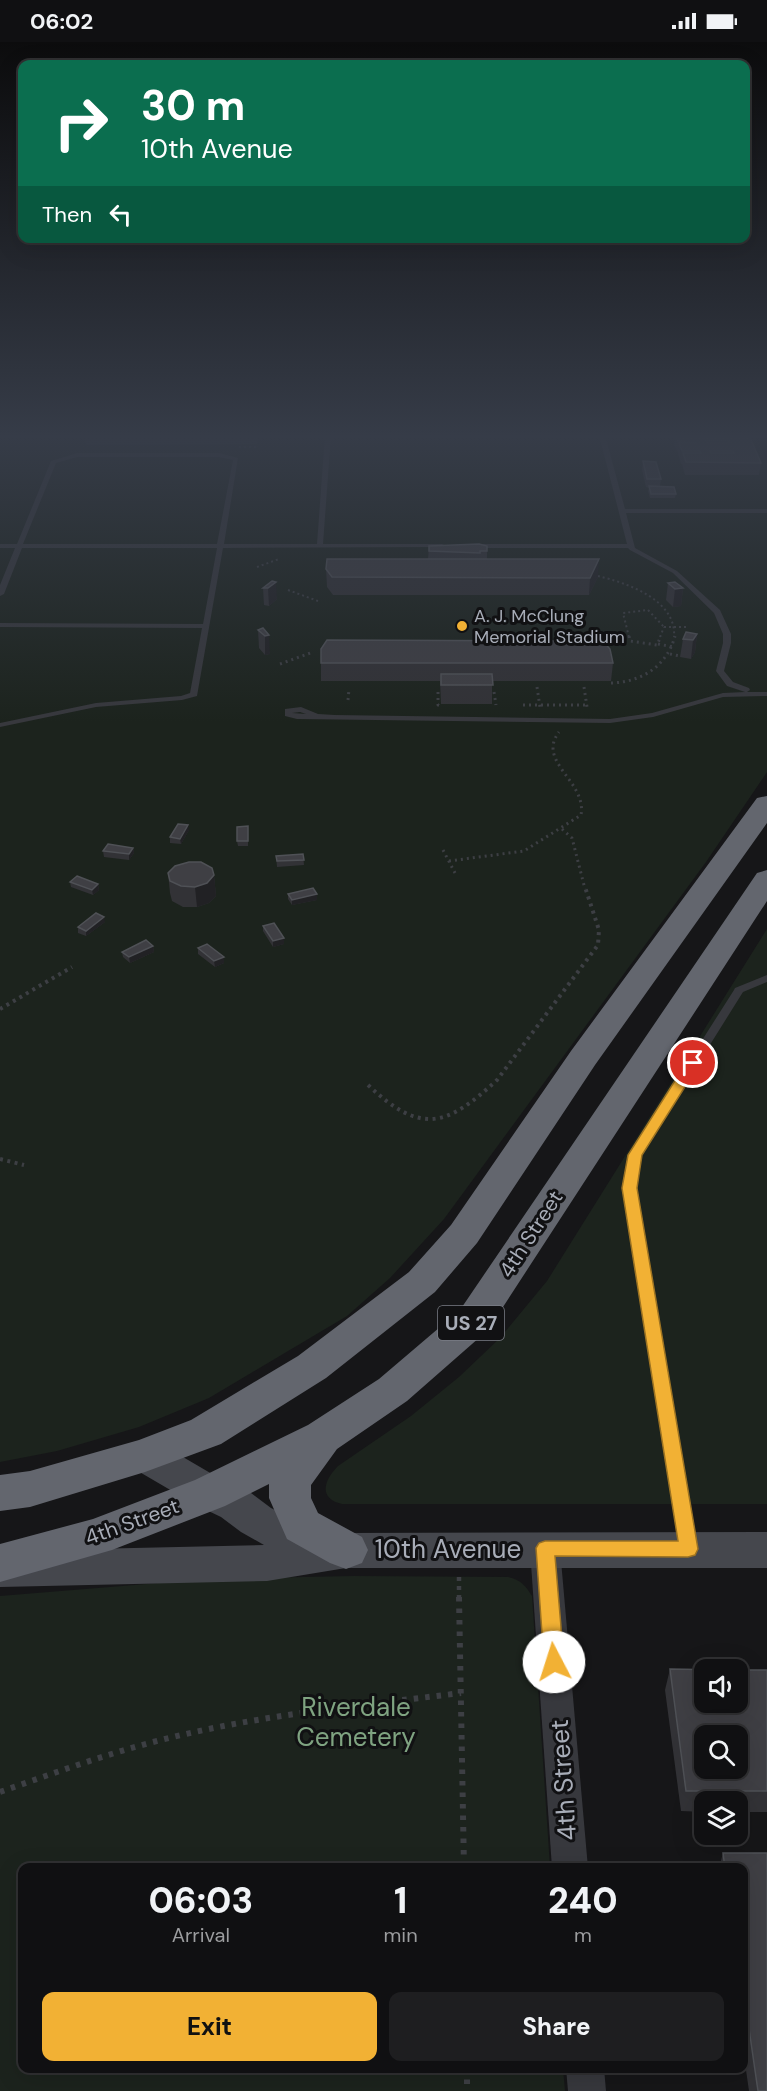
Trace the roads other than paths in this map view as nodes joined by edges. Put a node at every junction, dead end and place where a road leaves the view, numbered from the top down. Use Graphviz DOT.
graph roads {
  1 [pos="26,531"];
  2 [pos="224,531"];
  3 [pos="321,531"];
  4 [pos="628,531"];
  5 [pos="0,546"];
  6 [pos="20,546"];
  7 [pos="221,546"];
  8 [pos="320,546"];
  9 [pos="448,546"];
  10 [pos="468,546"];
  11 [pos="632,546"];
  12 [pos="0,594"];
  13 [pos="0,626"];
  14 [pos="207,626"];
  15 [pos="722,676"];
  16 [pos="762,694"];
  17 [pos="708,697"];
  18 [pos="317,716"];
  19 [pos="0,721"];
  20 [pos="17,721"];
  21 [pos="0,725"];
  22 [pos="767,804"];
  23 [pos="767,879"];
  24 [pos="767,978"];
  25 [pos="323,1437"];
  26 [pos="145,1455"];
  27 [pos="0,1493"];
  28 [pos="210,1493"];
  29 [pos="545,1548"];
  30 [pos="688,1549"];
  31 [pos="346,1550"];
  32 [pos="767,1550"];
  33 [pos="0,1563"];
  34 [pos="0,1569"];
  35 [pos="570,1863"];
  36 [pos="585,2073"];
  37 [pos="587,2091"];
  1 -- 6 [label="lane"];
  2 -- 7 [label="lane"];
  3 -- 8 [label="lane"];
  4 -- 11 [label="lane"];
  5 -- 6 [label="lane"];
  6 -- 7 [label="lane"];
  6 -- 12 [label="lane"];
  7 -- 8 [label="lane"];
  7 -- 14 [label="lane"];
  8 -- 9 [label="lane"];
  10 -- 11 [label="lane"];
  11 -- 15 [label="lane"];
  13 -- 14 [label="lane"];
  14 -- 20 [label="lane"];
  15 -- 16 [label="lane"];
  15 -- 17 [label="lane"];
  16 -- 17 [label="lane"];
  17 -- 18 [label="lane"];
  19 -- 20 [label="lane"];
  20 -- 21 [label="lane"];
  22 -- 26 [label="highway, US 27"];
  23 -- 25 [label="highway, 4th Street / US 27"];
  24 -- 30 [label="lane"];
  25 -- 28 [label="highway, 4th Street / US 27"];
  25 -- 31 [label="highway"];
  26 -- 27 [label="highway, US 27"];
  26 -- 28 [label="main road, 10th Avenue"];
  28 -- 31 [label="main road, 10th Avenue"];
  28 -- 33 [label="highway, 4th Street / US 27"];
  29 -- 30 [label="main road, 10th Avenue"];
  29 -- 31 [label="main road, 10th Avenue"];
  29 -- 35 [label="street, 4th Street"];
  30 -- 32 [label="main road, 10th Avenue"];
  31 -- 34 [label="main road, 10th Avenue"];
  36 -- 37 [label="street"];
}
